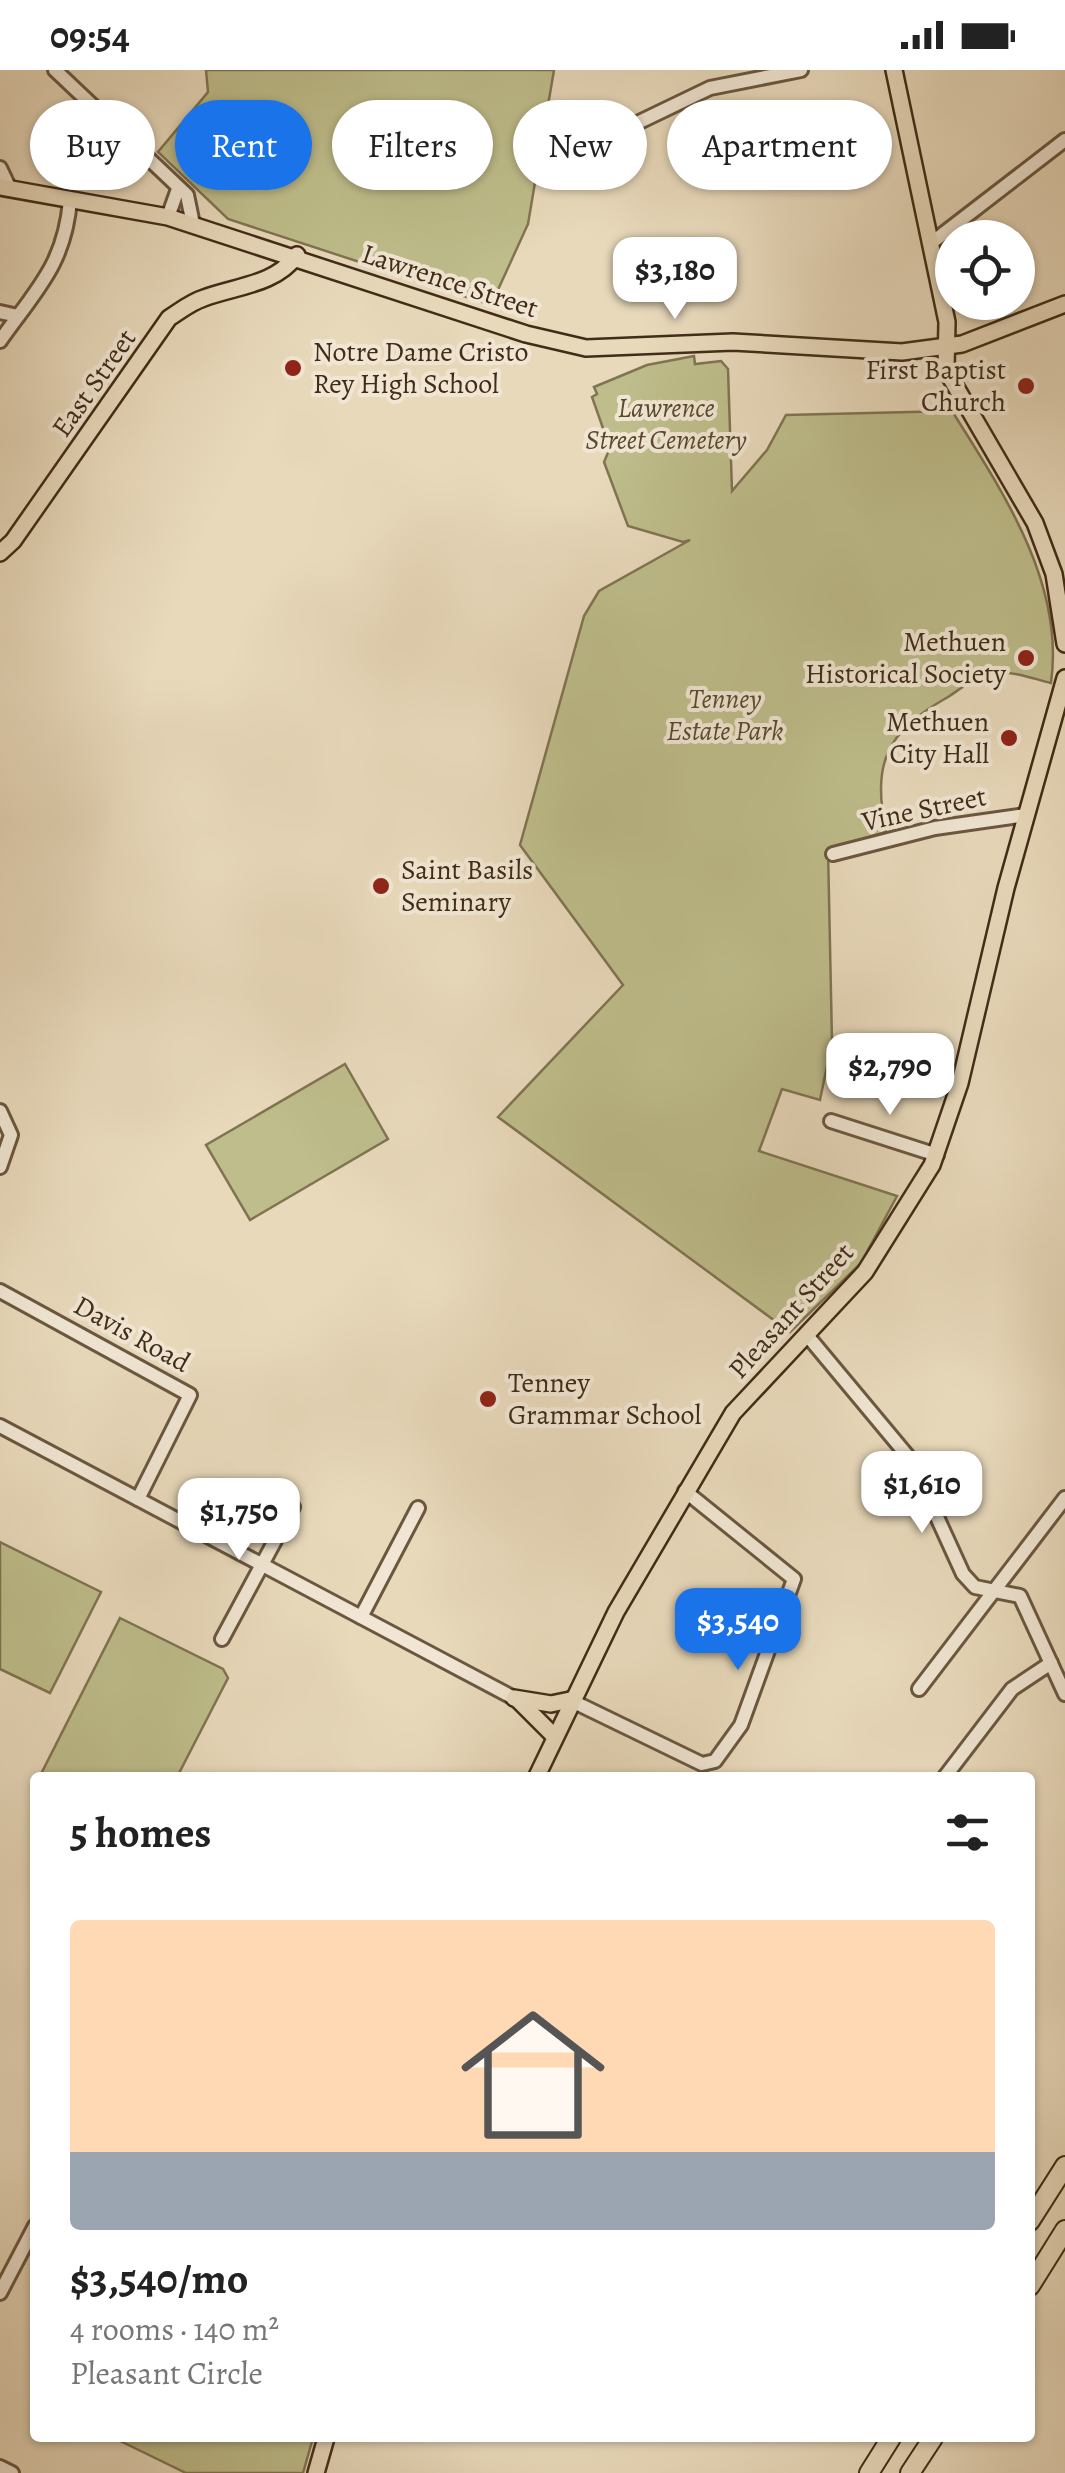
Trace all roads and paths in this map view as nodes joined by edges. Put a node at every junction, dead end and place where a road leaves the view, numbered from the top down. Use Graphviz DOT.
graph roads {
  1 [pos="55,70"];
  2 [pos="802,70"];
  3 [pos="894,70"];
  4 [pos="647,118"];
  5 [pos="1065,140"];
  6 [pos="0,168"];
  7 [pos="175,187"];
  8 [pos="5,188"];
  9 [pos="178,190"];
  10 [pos="70,200"];
  11 [pos="168,217"];
  12 [pos="192,224"];
  13 [pos="930,244"];
  14 [pos="270,247"];
  15 [pos="297,256"];
  16 [pos="258,282"];
  17 [pos="1065,304"];
  18 [pos="0,312"];
  19 [pos="18,316"];
  20 [pos="0,341"];
  21 [pos="944,348"];
  22 [pos="0,553"];
  23 [pos="1065,644"];
  24 [pos="1065,678"];
  25 [pos="1061,704"];
  26 [pos="1026,815"];
  27 [pos="832,854"];
  28 [pos="0,1110"];
  29 [pos="832,1121"];
  30 [pos="936,1154"];
  31 [pos="1,1163"];
  32 [pos="0,1291"];
  33 [pos="806,1334"];
  34 [pos="0,1426"];
  35 [pos="685,1491"];
  36 [pos="138,1498"];
  37 [pos="1065,1498"];
  38 [pos="293,1506"];
  39 [pos="418,1508"];
  40 [pos="262,1564"];
  41 [pos="995,1592"];
  42 [pos="361,1617"];
  43 [pos="222,1639"];
  44 [pos="1051,1662"];
  45 [pos="919,1689"];
  46 [pos="1065,1694"];
  47 [pos="514,1698"];
  48 [pos="570,1700"];
  49 [pos="554,1736"];
  50 [pos="539,1772"];
  51 [pos="949,1772"];
  52 [pos="1065,2166"];
  53 [pos="1035,2213"];
  54 [pos="1065,2230"];
  55 [pos="30,2236"];
  56 [pos="1035,2278"];
  57 [pos="0,2293"];
  58 [pos="325,2442"];
  59 [pos="889,2442"];
  60 [pos="929,2442"];
  61 [pos="0,2467"];
  62 [pos="12,2473"];
  63 [pos="316,2473"];
  64 [pos="869,2473"];
  65 [pos="910,2473"];
  1 -- 7 [label="street"];
  2 -- 4 [label="street"];
  3 -- 13 [label="main road"];
  5 -- 13 [label="street"];
  6 -- 8 [label="street"];
  8 -- 10 [label="main road, Lawrence Street"];
  9 -- 11 [label="street"];
  9 -- 12 [label="street"];
  10 -- 11 [label="main road, Lawrence Street"];
  10 -- 19 [label="street"];
  11 -- 12 [label="main road, Lawrence Street"];
  12 -- 14 [label="main road, Lawrence Street"];
  13 -- 21 [label="main road"];
  14 -- 15 [label="main road, Lawrence Street"];
  14 -- 16 [label="main road"];
  15 -- 16 [label="main road, East Street"];
  15 -- 21 [label="main road, Lawrence Street"];
  16 -- 22 [label="main road, East Street"];
  17 -- 21 [label="main road, Lawrence Street"];
  18 -- 19 [label="street"];
  19 -- 20 [label="street"];
  21 -- 23 [label="main road"];
  24 -- 25 [label="main road, Pleasant Street"];
  25 -- 26 [label="main road, Pleasant Street"];
  26 -- 27 [label="street, Vine Street"];
  26 -- 30 [label="main road, Pleasant Street"];
  28 -- 31 [label="street"];
  29 -- 30 [label="street"];
  30 -- 33 [label="main road, Pleasant Street"];
  32 -- 36 [label="street, Davis Road"];
  33 -- 35 [label="main road, Pleasant Street"];
  33 -- 41 [label="street"];
  34 -- 36 [label="street"];
  35 -- 48 [label="main road, Pleasant Street"];
  35 -- 48 [label="street"];
  36 -- 40 [label="street"];
  37 -- 41 [label="street"];
  38 -- 40 [label="street"];
  39 -- 42 [label="street"];
  40 -- 42 [label="street"];
  40 -- 43 [label="street"];
  41 -- 44 [label="street"];
  41 -- 45 [label="street"];
  42 -- 47 [label="street"];
  44 -- 46 [label="street"];
  44 -- 51 [label="street"];
  47 -- 48 [label="main road"];
  47 -- 49 [label="main road"];
  48 -- 49 [label="main road, Pleasant Street"];
  49 -- 50 [label="main road, Pleasant Street"];
  52 -- 53 [label="highway"];
  54 -- 56 [label="highway"];
  55 -- 57 [label="street"];
  58 -- 63 [label="main road"];
  59 -- 64 [label="highway"];
  60 -- 65 [label="highway"];
  61 -- 62 [label="street"];
}
